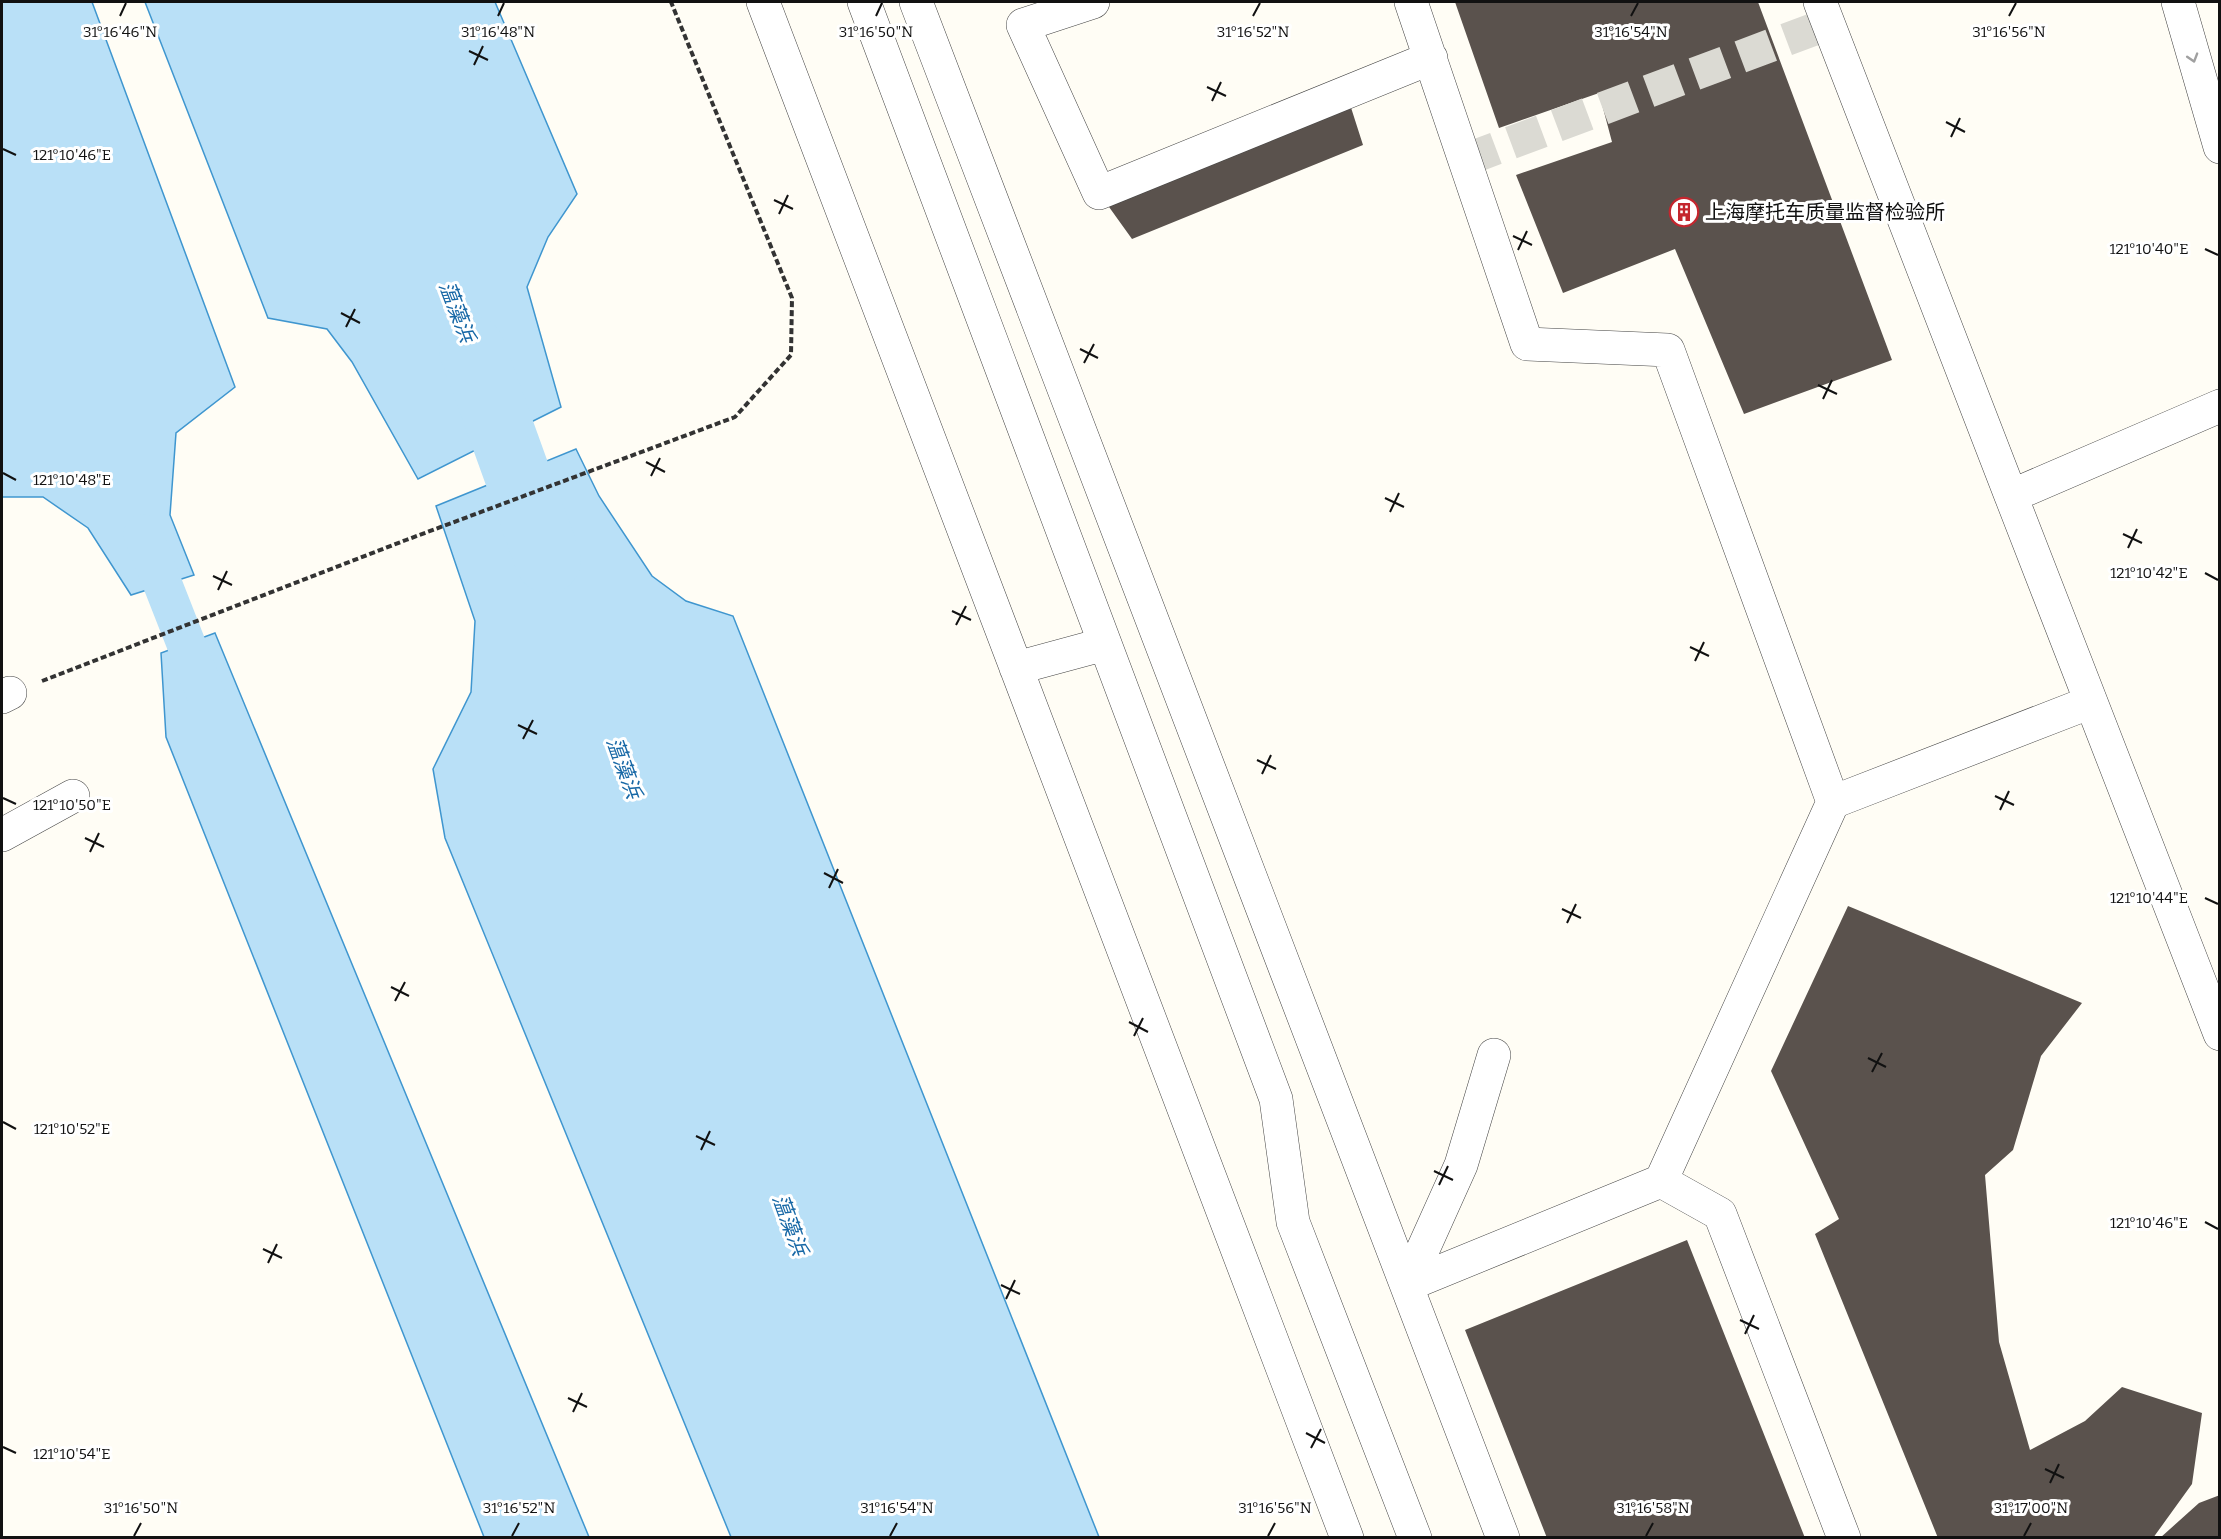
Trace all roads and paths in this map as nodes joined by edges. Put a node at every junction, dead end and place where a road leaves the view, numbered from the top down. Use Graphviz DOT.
graph roads {
  1 [pos="671,2"];
  2 [pos="763,2"];
  3 [pos="864,2"];
  4 [pos="916,2"];
  5 [pos="1094,2"];
  6 [pos="1411,2"];
  7 [pos="1820,2"];
  8 [pos="2178,2"];
  9 [pos="1431,58"];
  10 [pos="2220,147"];
  11 [pos="2220,406"];
  12 [pos="2011,496"];
  13 [pos="1105,644"];
  14 [pos="1016,668"];
  15 [pos="6,695"];
  16 [pos="2091,702"];
  17 [pos="73,796"];
  18 [pos="1833,802"];
  19 [pos="2,835"];
  20 [pos="2220,1034"];
  21 [pos="1494,1055"];
  22 [pos="1661,1181"];
  23 [pos="1407,1285"];
  24 [pos="1347,1538"];
  25 [pos="1415,1538"];
  26 [pos="1503,1538"];
  27 [pos="1844,1538"];
  1 -- 15 [label="path"];
  2 -- 14 [label="street"];
  3 -- 13 [label="street"];
  4 -- 23 [label="street"];
  5 -- 9 [label="street"];
  6 -- 9 [label="street"];
  7 -- 12 [label="street"];
  8 -- 10 [label="street, one-way"];
  9 -- 18 [label="street"];
  11 -- 12 [label="street"];
  12 -- 16 [label="street"];
  13 -- 14 [label="street"];
  13 -- 25 [label="street"];
  14 -- 24 [label="street"];
  16 -- 18 [label="street"];
  16 -- 20 [label="street"];
  17 -- 19 [label="street"];
  18 -- 22 [label="street"];
  21 -- 23 [label="street"];
  22 -- 23 [label="street"];
  22 -- 27 [label="street"];
  23 -- 26 [label="street"];
}
